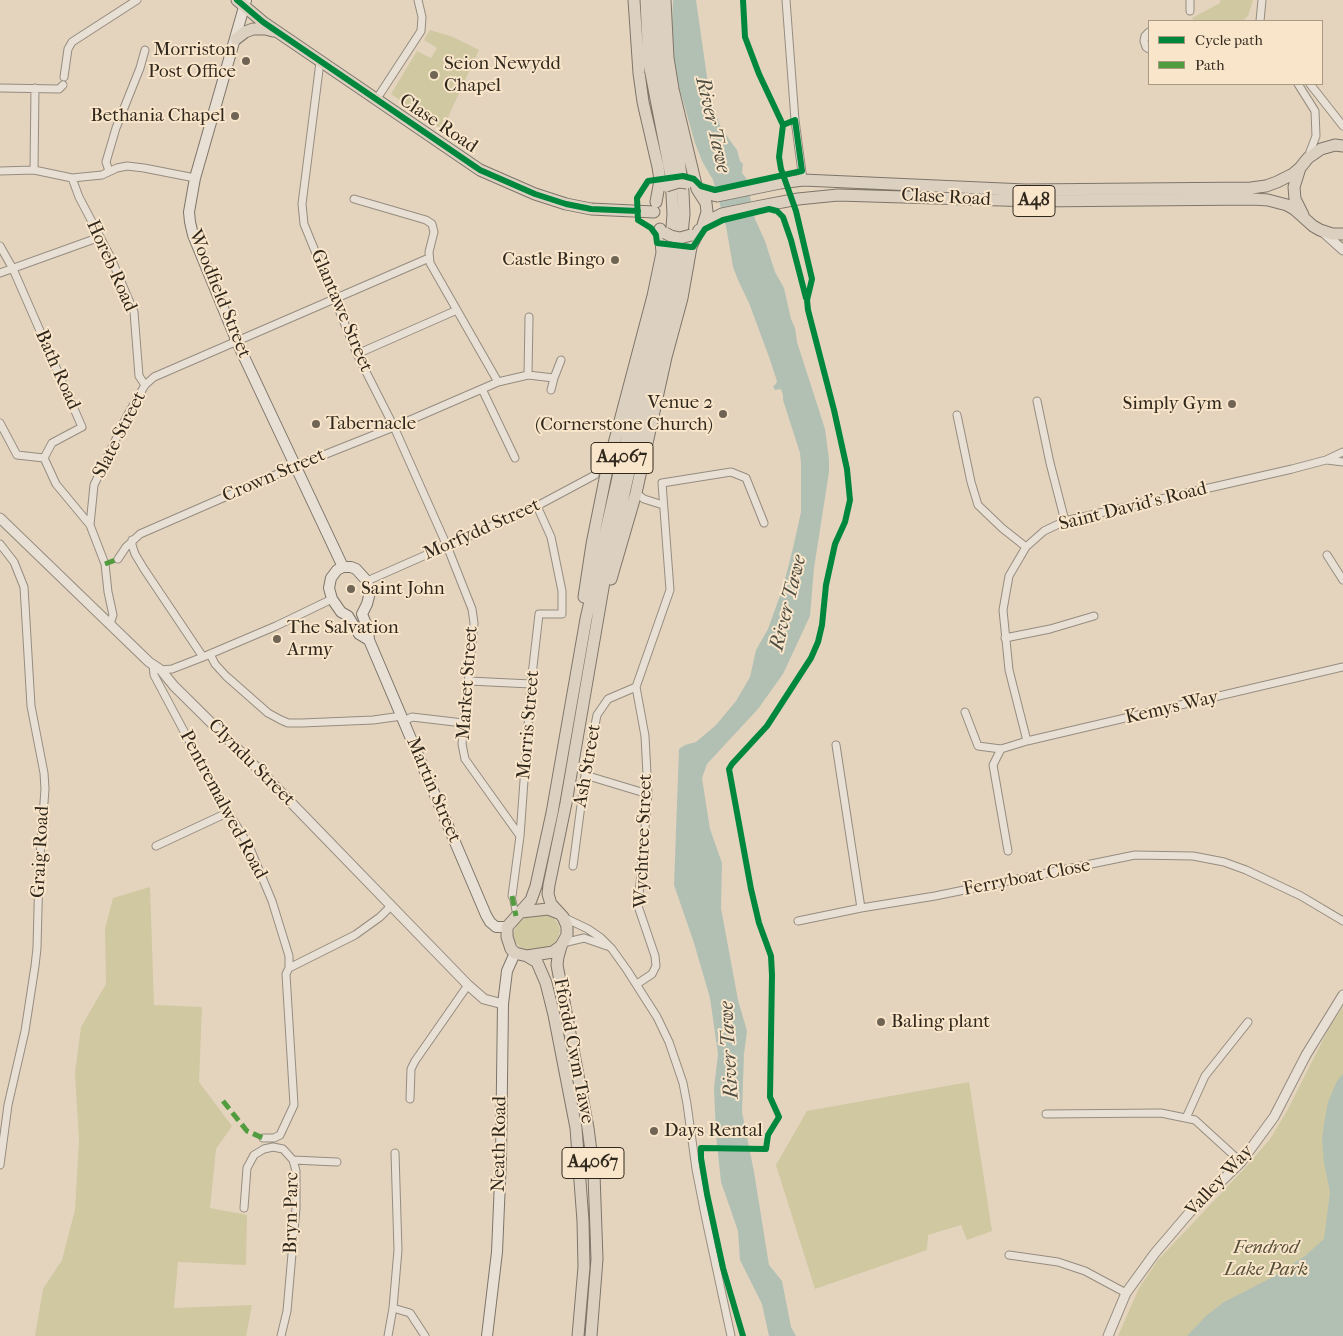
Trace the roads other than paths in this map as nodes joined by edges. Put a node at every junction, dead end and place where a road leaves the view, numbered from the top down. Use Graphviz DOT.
graph roads {
  1 [pos="137,0"];
  2 [pos="418,0"];
  3 [pos="634,0"];
  4 [pos="646,0"];
  5 [pos="656,0"];
  6 [pos="665,0"];
  7 [pos="786,0"];
  8 [pos="1190,0"];
  9 [pos="1262,0"];
  10 [pos="243,2"];
  11 [pos="1190,11"];
  12 [pos="1260,20"];
  13 [pos="277,32"];
  14 [pos="1148,33"];
  15 [pos="236,39"];
  16 [pos="1148,48"];
  17 [pos="145,50"];
  18 [pos="320,62"];
  19 [pos="64,76"];
  20 [pos="63,85"];
  21 [pos="1299,85"];
  22 [pos="1311,85"];
  23 [pos="0,88"];
  24 [pos="34,88"];
  25 [pos="376,100"];
  26 [pos="1343,126"];
  27 [pos="1343,146"];
  28 [pos="1308,158"];
  29 [pos="1300,168"];
  30 [pos="34,170"];
  31 [pos="109,170"];
  32 [pos="0,171"];
  33 [pos="72,178"];
  34 [pos="195,178"];
  35 [pos="804,180"];
  36 [pos="695,188"];
  37 [pos="354,199"];
  38 [pos="655,207"];
  39 [pos="1306,220"];
  40 [pos="698,229"];
  41 [pos="1320,230"];
  42 [pos="663,231"];
  43 [pos="1343,234"];
  44 [pos="100,237"];
  45 [pos="0,246"];
  46 [pos="1343,250"];
  47 [pos="429,258"];
  48 [pos="13,269"];
  49 [pos="0,273"];
  50 [pos="335,300"];
  51 [pos="456,310"];
  52 [pos="529,317"];
  53 [pos="237,342"];
  54 [pos="358,354"];
  55 [pos="561,360"];
  56 [pos="528,375"];
  57 [pos="554,378"];
  58 [pos="498,382"];
  59 [pos="145,385"];
  60 [pos="482,389"];
  61 [pos="551,390"];
  62 [pos="1037,401"];
  63 [pos="956,415"];
  64 [pos="0,423"];
  65 [pos="394,427"];
  66 [pos="1343,452"];
  67 [pos="44,458"];
  68 [pos="515,458"];
  69 [pos="1326,460"];
  70 [pos="1343,462"];
  71 [pos="296,466"];
  72 [pos="595,475"];
  73 [pos="636,493"];
  74 [pos="663,505"];
  75 [pos="538,506"];
  76 [pos="0,518"];
  77 [pos="1065,521"];
  78 [pos="764,523"];
  79 [pos="90,526"];
  80 [pos="132,540"];
  81 [pos="0,544"];
  82 [pos="447,546"];
  83 [pos="1026,547"];
  84 [pos="1327,555"];
  85 [pos="118,559"];
  86 [pos="105,564"];
  87 [pos="343,567"];
  88 [pos="1343,580"];
  89 [pos="367,582"];
  90 [pos="332,599"];
  91 [pos="362,614"];
  92 [pos="348,616"];
  93 [pos="1094,616"];
  94 [pos="586,619"];
  95 [pos="110,624"];
  96 [pos="597,625"];
  97 [pos="1005,638"];
  98 [pos="369,640"];
  99 [pos="206,656"];
  100 [pos="1343,667"];
  101 [pos="157,668"];
  102 [pos="469,681"];
  103 [pos="532,684"];
  104 [pos="636,687"];
  105 [pos="965,712"];
  106 [pos="403,719"];
  107 [pos="463,723"];
  108 [pos="1027,741"];
  109 [pos="836,745"];
  110 [pos="1001,750"];
  111 [pos="585,775"];
  112 [pos="648,794"];
  113 [pos="229,812"];
  114 [pos="520,836"];
  115 [pos="156,846"];
  116 [pos="1008,851"];
  117 [pos="573,866"];
  118 [pos="512,896"];
  119 [pos="391,906"];
  120 [pos="861,908"];
  121 [pos="519,914"];
  122 [pos="560,915"];
  123 [pos="798,921"];
  124 [pos="1343,921"];
  125 [pos="507,927"];
  126 [pos="562,944"];
  127 [pos="612,949"];
  128 [pos="521,955"];
  129 [pos="289,968"];
  130 [pos="637,984"];
  131 [pos="468,985"];
  132 [pos="1343,995"];
  133 [pos="503,1004"];
  134 [pos="1248,1022"];
  135 [pos="410,1099"];
  136 [pos="1046,1114"];
  137 [pos="1186,1118"];
  138 [pos="263,1138"];
  139 [pos="396,1153"];
  140 [pos="293,1160"];
  141 [pos="337,1162"];
  142 [pos="1241,1162"];
  143 [pos="0,1165"];
  144 [pos="244,1208"];
  145 [pos="1009,1255"];
  146 [pos="1126,1293"];
  147 [pos="393,1308"];
  148 [pos="281,1336"];
  149 [pos="388,1336"];
  150 [pos="425,1336"];
  151 [pos="488,1336"];
  152 [pos="578,1336"];
  153 [pos="591,1336"];
  154 [pos="731,1336"];
  155 [pos="1108,1336"];
  1 -- 19 [label="street"];
  2 -- 25 [label="street"];
  3 -- 38 [label="main road"];
  4 -- 94 [label="main road, A4067"];
  5 -- 96 [label="main road, A4067"];
  6 -- 36 [label="main road"];
  7 -- 35 [label="street"];
  8 -- 11 [label="street"];
  9 -- 12 [label="street"];
  10 -- 13 [label="main road, Clase Road"];
  10 -- 15 [label="main road, Woodfield Street"];
  13 -- 15 [label="main road"];
  13 -- 18 [label="main road, Clase Road"];
  14 -- 16 [label="street"];
  15 -- 34 [label="main road, Woodfield Street"];
  17 -- 31 [label="street"];
  18 -- 25 [label="main road, Clase Road"];
  18 -- 50 [label="street, Glantawe Street"];
  20 -- 24 [label="street"];
  21 -- 28 [label="street"];
  22 -- 26 [label="street"];
  23 -- 24 [label="street"];
  24 -- 30 [label="street"];
  25 -- 38 [label="main road, Clase Road"];
  27 -- 28 [label="main road"];
  28 -- 29 [label="main road"];
  29 -- 35 [label="main road, Clase Road / A48"];
  29 -- 39 [label="main road"];
  30 -- 32 [label="street"];
  30 -- 33 [label="street"];
  31 -- 33 [label="street"];
  31 -- 34 [label="street"];
  33 -- 44 [label="street, Horeb Road"];
  34 -- 53 [label="main road, Woodfield Street"];
  35 -- 36 [label="main road, Clase Road / A48"];
  36 -- 38 [label="main road, bridge"];
  36 -- 40 [label="main road"];
  37 -- 47 [label="street"];
  38 -- 42 [label="main road"];
  39 -- 40 [label="main road, Clase Road / A48"];
  39 -- 41 [label="main road, Clase Road"];
  40 -- 42 [label="main road, bridge"];
  40 -- 73 [label="main road"];
  41 -- 43 [label="main road"];
  41 -- 46 [label="street"];
  42 -- 94 [label="main road"];
  44 -- 48 [label="street"];
  44 -- 59 [label="street, Horeb Road"];
  45 -- 48 [label="street, Bath Road"];
  47 -- 50 [label="street, Slate Street"];
  47 -- 51 [label="street"];
  48 -- 49 [label="street"];
  48 -- 67 [label="street, Bath Road"];
  50 -- 53 [label="street, Slate Street"];
  50 -- 54 [label="street, Glantawe Street"];
  51 -- 54 [label="street"];
  51 -- 58 [label="street"];
  52 -- 56 [label="street"];
  53 -- 59 [label="street, Slate Street"];
  53 -- 71 [label="main road, Woodfield Street"];
  54 -- 65 [label="street, Glantawe Street"];
  55 -- 57 [label="street"];
  56 -- 57 [label="street, Crown Street"];
  56 -- 58 [label="street, Crown Street"];
  57 -- 61 [label="street"];
  58 -- 60 [label="street, Crown Street"];
  59 -- 79 [label="street, Slate Street"];
  60 -- 65 [label="street, Crown Street"];
  60 -- 68 [label="street"];
  62 -- 77 [label="street"];
  63 -- 83 [label="street"];
  64 -- 67 [label="street"];
  65 -- 71 [label="street, Crown Street"];
  65 -- 82 [label="street, Glantawe Street"];
  66 -- 69 [label="street, Saint David's Road"];
  67 -- 79 [label="street"];
  69 -- 70 [label="street, Saint David's Road"];
  69 -- 77 [label="street, Saint David's Road"];
  71 -- 80 [label="street, Crown Street"];
  71 -- 87 [label="main road, Woodfield Street"];
  72 -- 75 [label="street, Morfydd Street"];
  73 -- 74 [label="street"];
  73 -- 96 [label="main road"];
  74 -- 78 [label="street, Wychtree Street"];
  74 -- 104 [label="street, Wychtree Street"];
  75 -- 82 [label="street, Morfydd Street"];
  75 -- 103 [label="street, Morris Street"];
  76 -- 95 [label="street, Clyndu Street"];
  77 -- 83 [label="street, Saint David's Road"];
  79 -- 86 [label="street"];
  80 -- 85 [label="street, Crown Street"];
  80 -- 99 [label="street"];
  81 -- 143 [label="street, Graig Road"];
  82 -- 89 [label="street, Morfydd Street"];
  82 -- 102 [label="street, Market Street"];
  83 -- 97 [label="street, Saint David's Road"];
  84 -- 88 [label="street"];
  85 -- 86 [label="street"];
  86 -- 95 [label="street"];
  87 -- 89 [label="main road"];
  87 -- 90 [label="main road"];
  89 -- 91 [label="main road"];
  90 -- 92 [label="main road"];
  90 -- 99 [label="street"];
  91 -- 92 [label="main road"];
  91 -- 98 [label="main road"];
  92 -- 98 [label="main road"];
  93 -- 97 [label="street"];
  94 -- 121 [label="main road, A4067"];
  95 -- 101 [label="street, Clyndu Street"];
  96 -- 122 [label="main road, A4067"];
  97 -- 108 [label="street, Saint David's Road"];
  98 -- 106 [label="main road, Martin Street"];
  99 -- 101 [label="street"];
  99 -- 106 [label="street"];
  100 -- 108 [label="street, Kemys Way"];
  101 -- 113 [label="street, Pentremalwed Road"];
  101 -- 119 [label="street, Clyndu Street"];
  102 -- 103 [label="street"];
  102 -- 107 [label="street, Market Street"];
  103 -- 114 [label="street, Morris Street"];
  104 -- 111 [label="street, Ash Street"];
  104 -- 112 [label="street, Wychtree Street"];
  105 -- 110 [label="street"];
  106 -- 107 [label="street"];
  106 -- 125 [label="main road, Martin Street"];
  107 -- 114 [label="street, Market Street"];
  108 -- 110 [label="street, Kemys Way"];
  109 -- 120 [label="street"];
  110 -- 116 [label="street"];
  111 -- 112 [label="street"];
  111 -- 117 [label="street, Ash Street"];
  112 -- 130 [label="street, Wychtree Street"];
  113 -- 115 [label="street"];
  113 -- 129 [label="street, Pentremalwed Road"];
  114 -- 118 [label="street"];
  118 -- 121 [label="street"];
  119 -- 129 [label="street"];
  119 -- 131 [label="street, Clyndu Street"];
  120 -- 123 [label="street, Ferryboat Close"];
  120 -- 124 [label="street, Ferryboat Close"];
  121 -- 122 [label="main road"];
  121 -- 125 [label="main road"];
  122 -- 126 [label="main road"];
  122 -- 127 [label="street"];
  125 -- 128 [label="main road"];
  126 -- 127 [label="street"];
  126 -- 128 [label="main road"];
  126 -- 153 [label="main road, Ffordd Cwm Tawe / A4067"];
  127 -- 130 [label="street"];
  128 -- 133 [label="main road, Neath Road"];
  128 -- 152 [label="main road, Ffordd Cwm Tawe / A4067"];
  129 -- 138 [label="street, Pentremalwed Road"];
  130 -- 154 [label="street"];
  131 -- 133 [label="street, Clyndu Street"];
  131 -- 135 [label="street"];
  132 -- 142 [label="street, Valley Way"];
  133 -- 151 [label="main road, Neath Road"];
  134 -- 137 [label="street"];
  136 -- 137 [label="street"];
  137 -- 142 [label="street"];
  139 -- 147 [label="street"];
  140 -- 141 [label="street"];
  140 -- 144 [label="street, Bryn Parc"];
  140 -- 148 [label="street, Bryn Parc"];
  142 -- 146 [label="street, Valley Way"];
  145 -- 146 [label="street"];
  146 -- 155 [label="street, Valley Way"];
  147 -- 149 [label="street"];
  147 -- 150 [label="street"];
}
